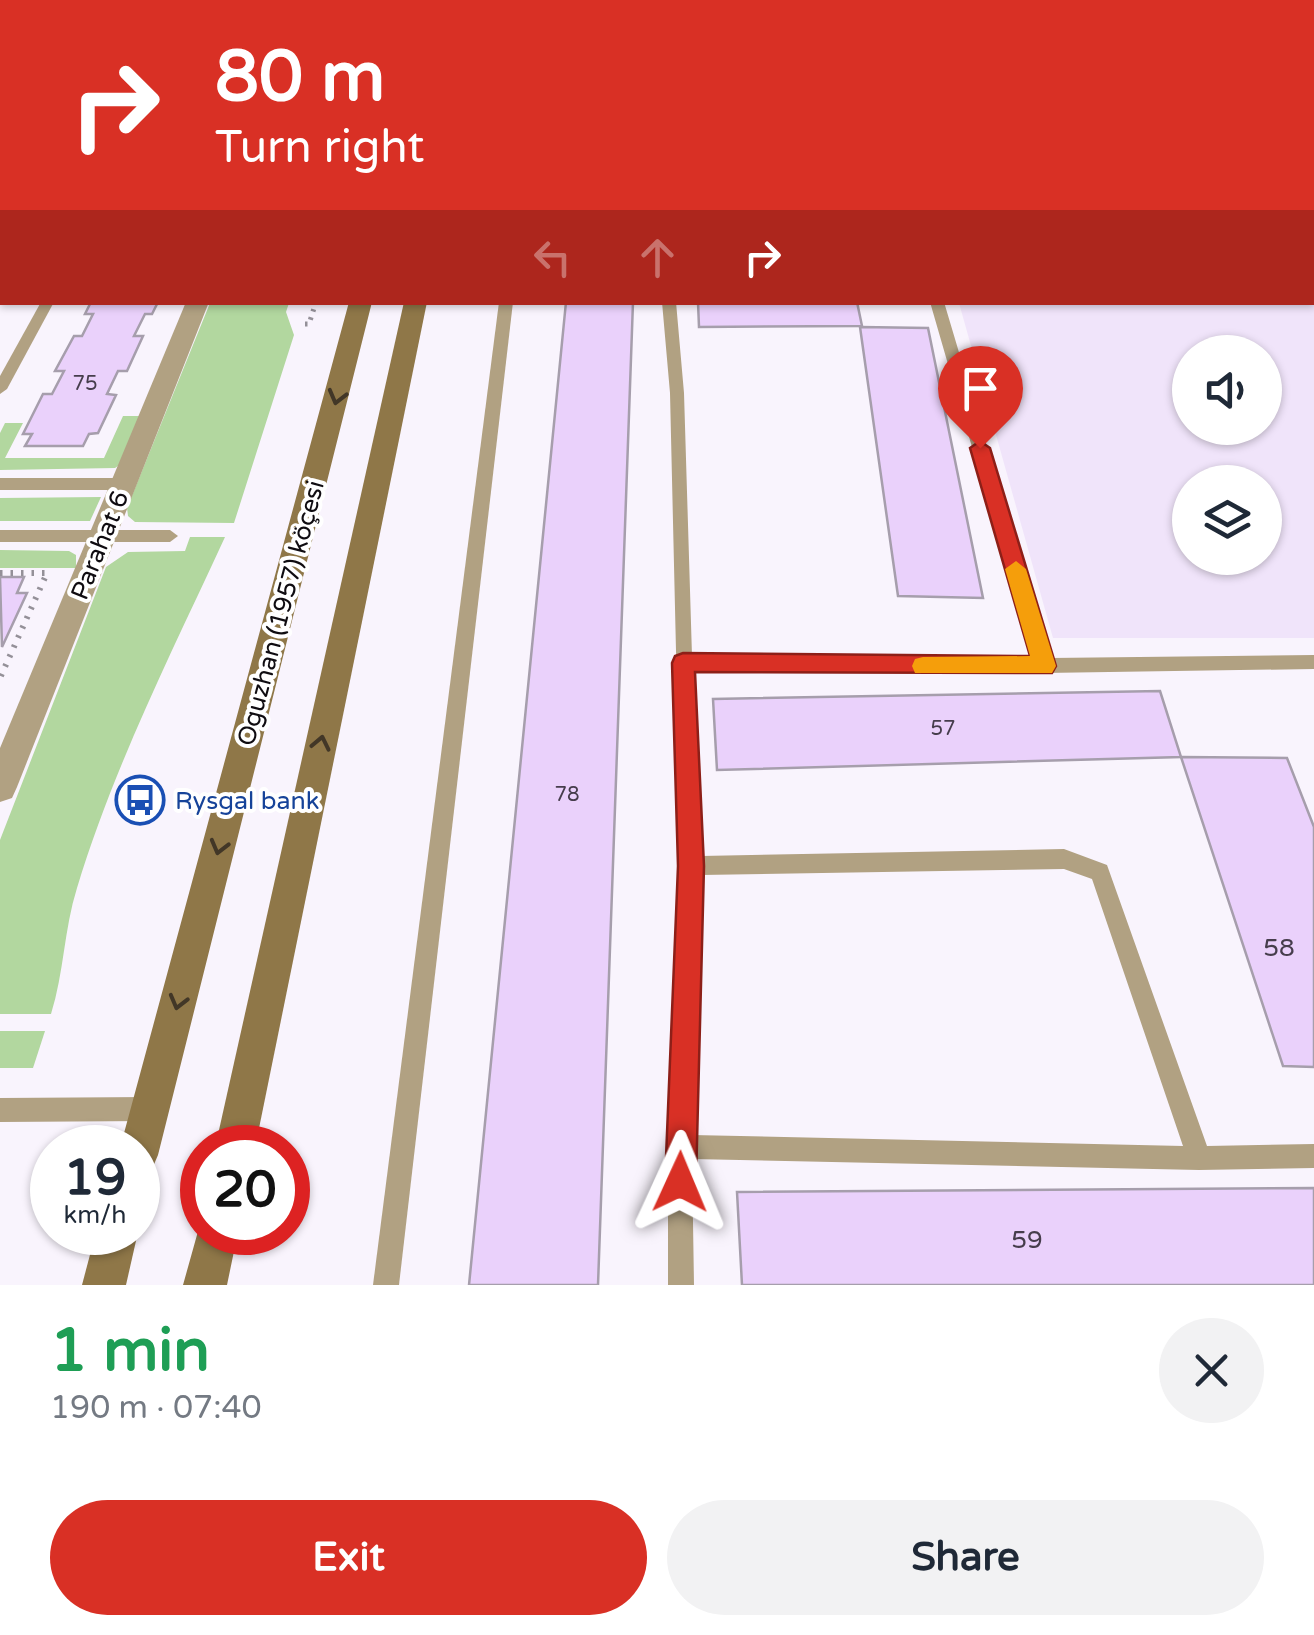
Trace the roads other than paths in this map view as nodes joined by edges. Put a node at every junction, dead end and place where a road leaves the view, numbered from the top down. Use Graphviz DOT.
graph roads {
  1 [pos="46,305"];
  2 [pos="197,305"];
  3 [pos="361,305"];
  4 [pos="415,305"];
  5 [pos="506,305"];
  6 [pos="669,305"];
  7 [pos="938,305"];
  8 [pos="0,389"];
  9 [pos="0,484"];
  10 [pos="124,484"];
  11 [pos="0,536"];
  12 [pos="103,536"];
  13 [pos="170,536"];
  14 [pos="1314,662"];
  15 [pos="683,663"];
  16 [pos="1044,666"];
  17 [pos="0,787"];
  18 [pos="691,866"];
  19 [pos="150,1109"];
  20 [pos="0,1110"];
  21 [pos="146,1125"];
  22 [pos="240,1125"];
  23 [pos="680,1148"];
  24 [pos="1314,1156"];
  25 [pos="1199,1158"];
  26 [pos="111,1255"];
  27 [pos="211,1255"];
  28 [pos="104,1285"];
  29 [pos="205,1285"];
  30 [pos="386,1285"];
  31 [pos="681,1285"];
  1 -- 8 [label="lane"];
  2 -- 10 [label="street, Parahat 6"];
  3 -- 19 [label="main road, Oguzhan (1957) köçesi, one-way"];
  22 -- 4 [label="main road, one-way"];
  5 -- 30 [label="lane"];
  6 -- 15 [label="lane"];
  7 -- 16 [label="lane"];
  9 -- 10 [label="lane"];
  10 -- 12 [label="street, Parahat 6"];
  11 -- 12 [label="lane"];
  12 -- 13 [label="lane"];
  12 -- 17 [label="street, Parahat 6"];
  14 -- 16 [label="lane"];
  15 -- 16 [label="lane"];
  15 -- 18 [label="lane"];
  18 -- 23 [label="lane"];
  18 -- 25 [label="lane"];
  19 -- 20 [label="lane"];
  19 -- 21 [label="main road, Oguzhan (1957) köçesi"];
  23 -- 25 [label="lane"];
  23 -- 31 [label="lane"];
  24 -- 25 [label="lane"];
  26 -- 28 [label="main road"];
  27 -- 29 [label="main road"];
}
